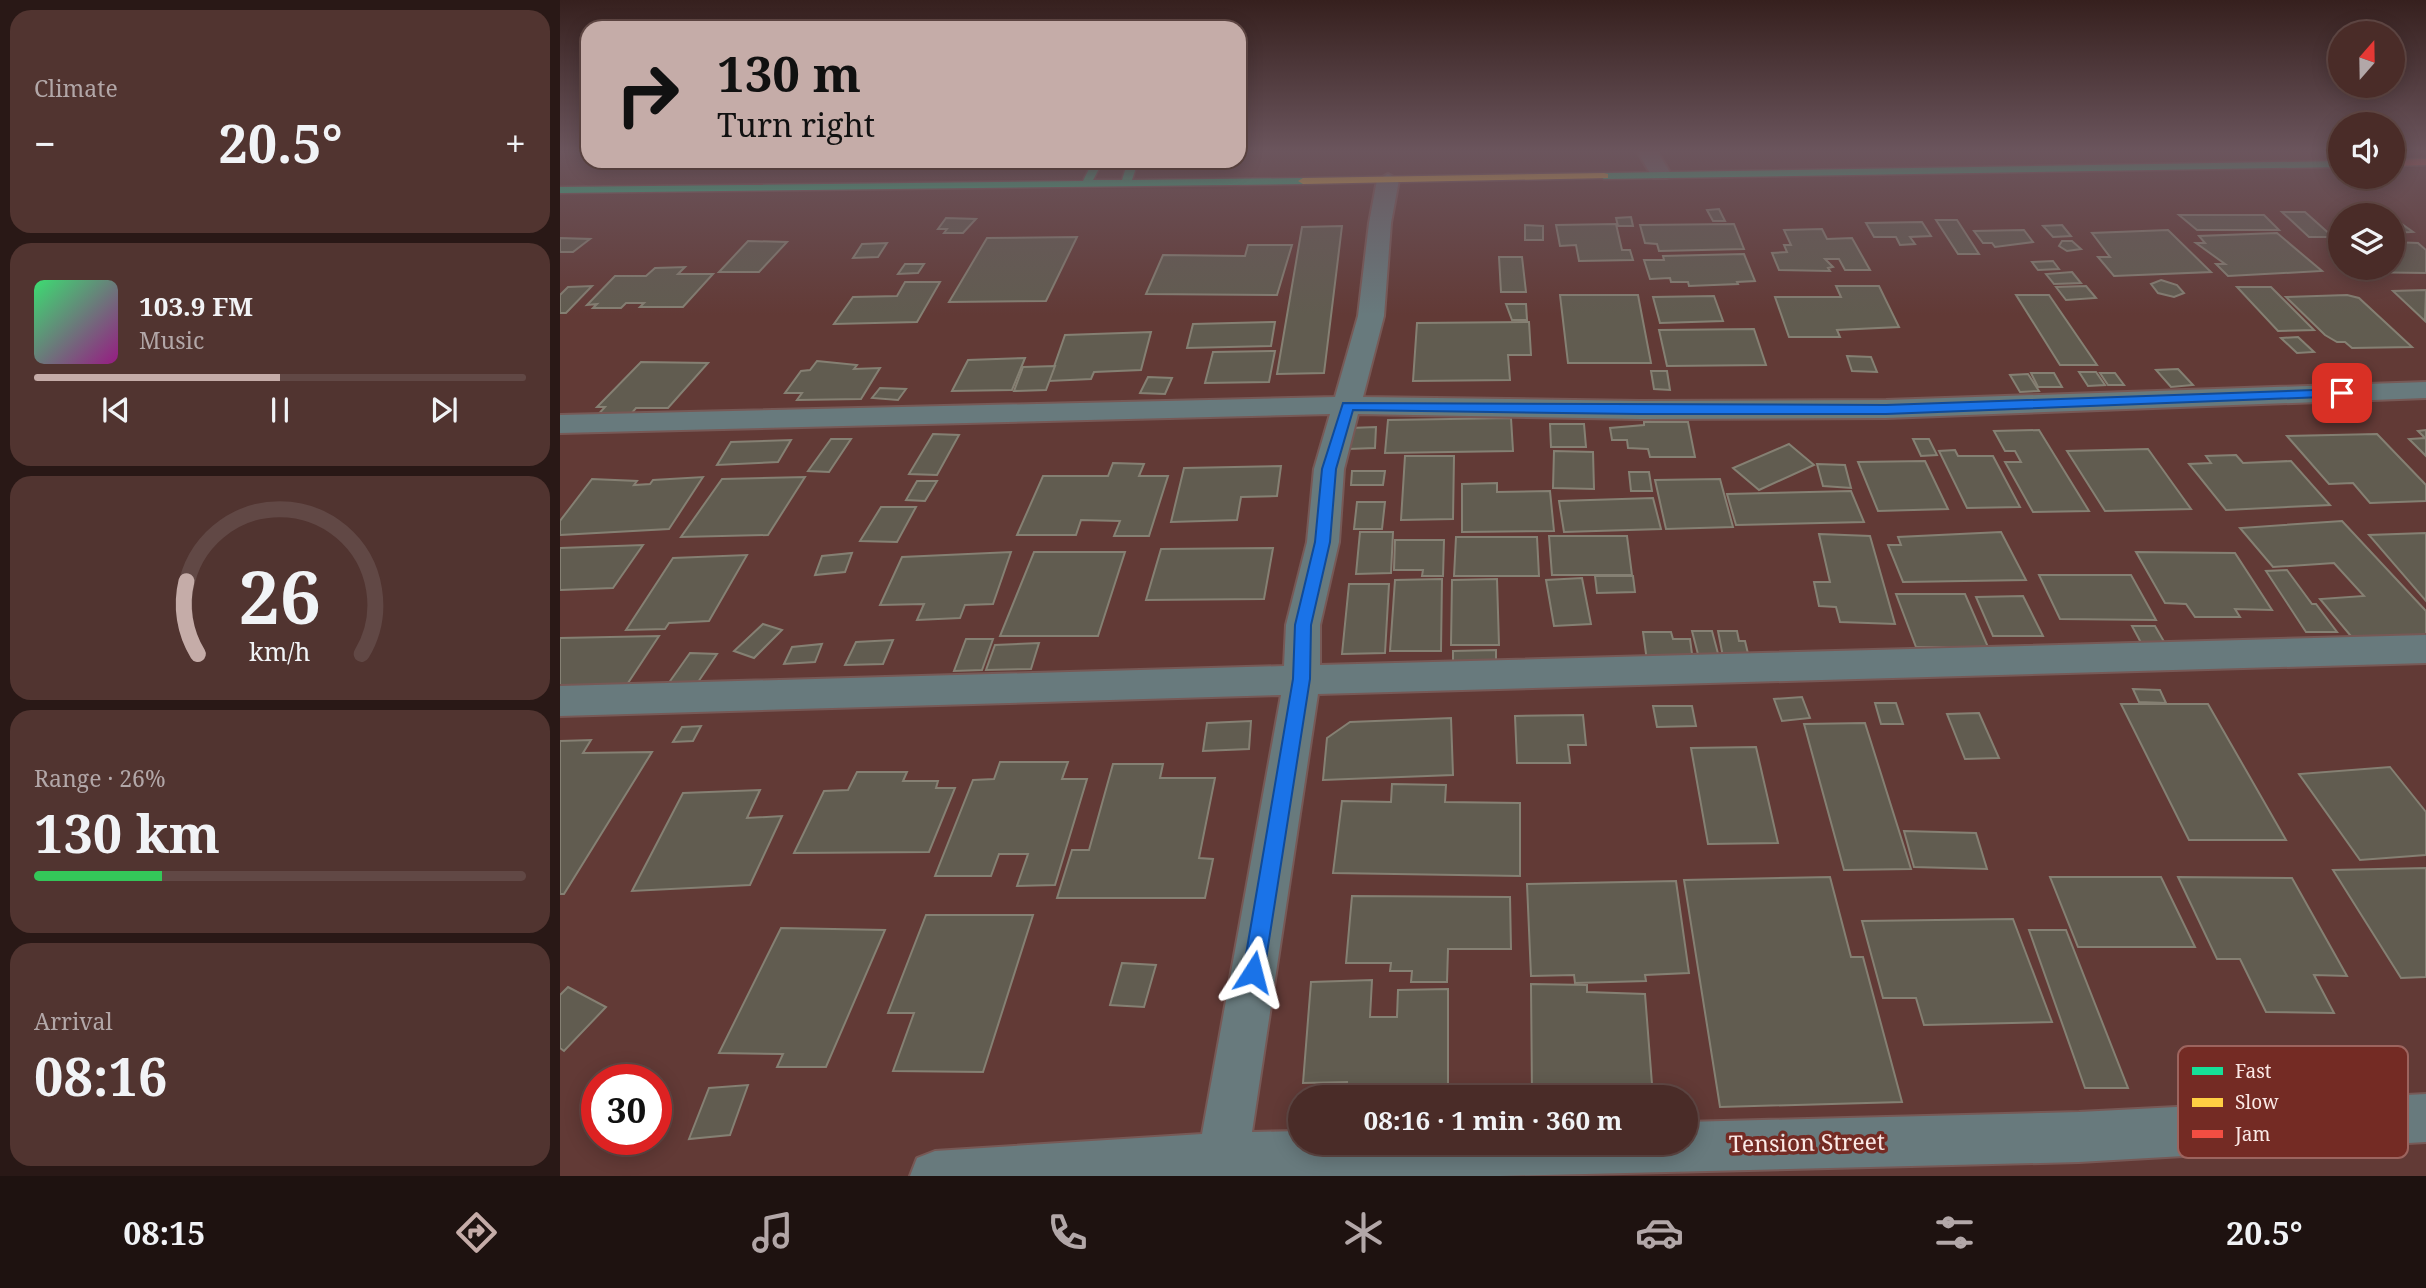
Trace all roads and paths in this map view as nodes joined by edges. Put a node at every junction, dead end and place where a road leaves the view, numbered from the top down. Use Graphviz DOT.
graph roads {
  1 [pos="1383,206"];
  2 [pos="2426,390"];
  3 [pos="1348,405"];
  4 [pos="560,424"];
  5 [pos="2426,649"];
  6 [pos="1302,679"];
  7 [pos="560,701"];
  8 [pos="2426,1118"];
  9 [pos="2408,1119"];
  10 [pos="2178,1132"];
  11 [pos="1221,1167"];
  12 [pos="935,1176"];
  1 -- 3 [label="street"];
  2 -- 3 [label="street"];
  3 -- 4 [label="street"];
  3 -- 6 [label="street"];
  5 -- 6 [label="street"];
  6 -- 7 [label="street"];
  6 -- 11 [label="street"];
  8 -- 9 [label="street, Tension Street"];
  10 -- 11 [label="street, Tension Street"];
  11 -- 12 [label="street, Tension Street"];
}
